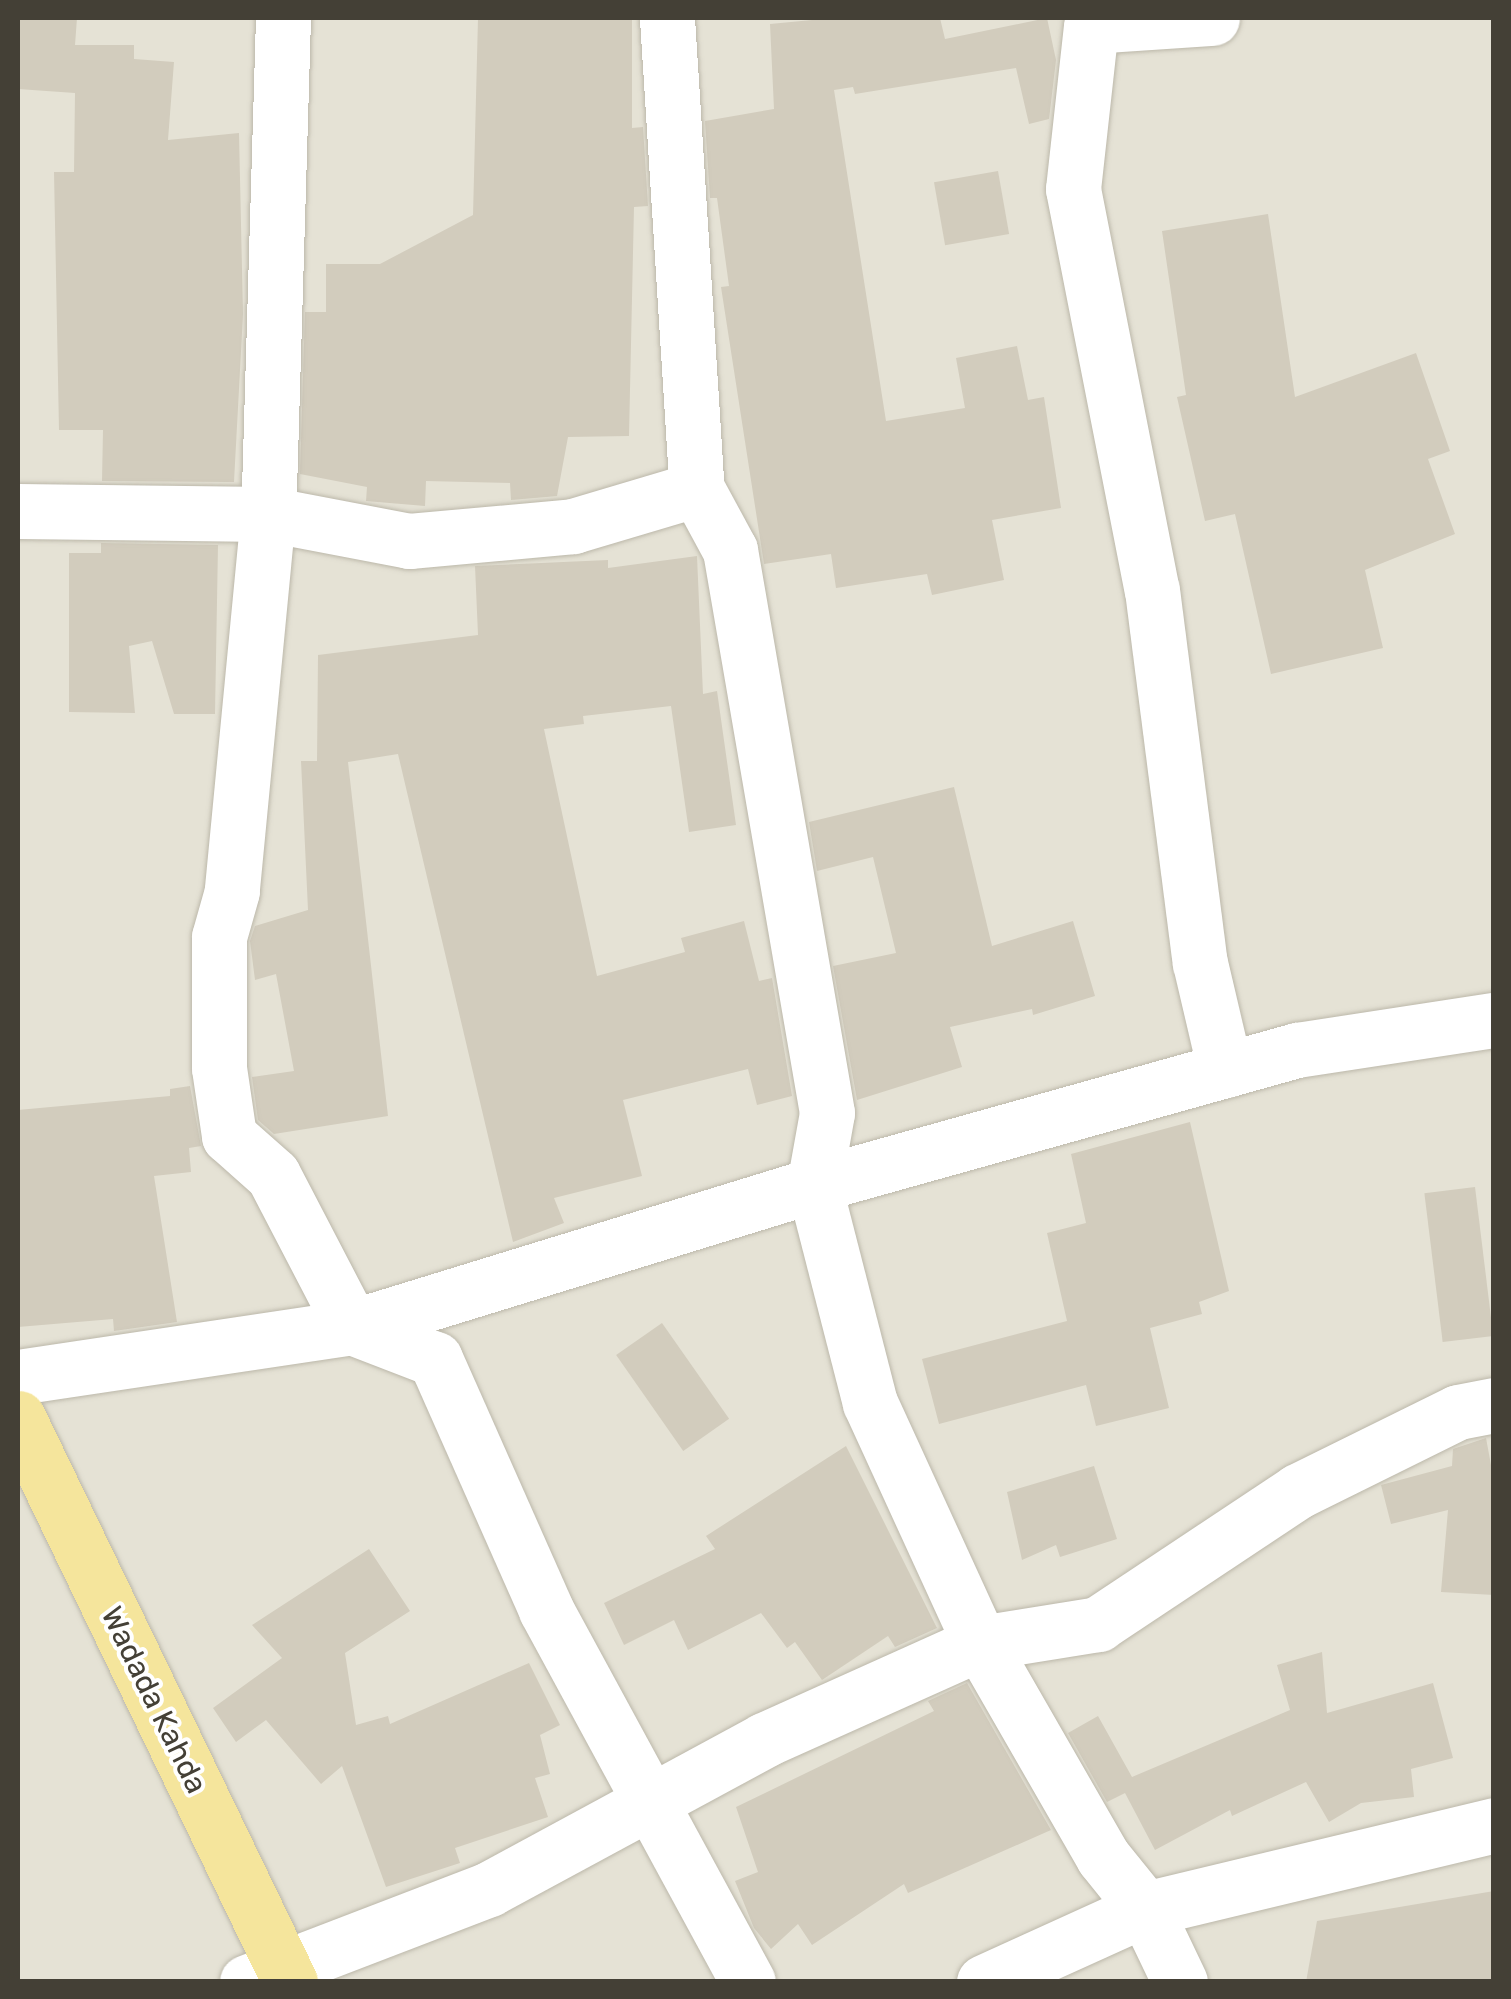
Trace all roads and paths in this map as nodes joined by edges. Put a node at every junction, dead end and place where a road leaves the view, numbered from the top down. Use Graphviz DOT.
graph roads {
  1 [pos="283,18"];
  2 [pos="667,18"];
  3 [pos="1212,18"];
  4 [pos="697,490"];
  5 [pos="18,512"];
  6 [pos="268,514"];
  7 [pos="1494,1020"];
  8 [pos="1225,1070"];
  9 [pos="814,1185"];
  10 [pos="352,1327"];
  11 [pos="18,1377"];
  12 [pos="1494,1405"];
  13 [pos="18,1418"];
  14 [pos="980,1643"];
  15 [pos="650,1800"];
  16 [pos="1494,1825"];
  17 [pos="1145,1909"];
  18 [pos="273,1976"];
  19 [pos="748,1982"];
  20 [pos="984,1982"];
  21 [pos="1180,1982"];
  1 -- 6 [label="street"];
  2 -- 4 [label="street"];
  3 -- 8 [label="street"];
  4 -- 6 [label="street"];
  4 -- 9 [label="street"];
  5 -- 6 [label="street"];
  6 -- 10 [label="street"];
  7 -- 8 [label="street"];
  8 -- 9 [label="street"];
  9 -- 10 [label="street"];
  9 -- 14 [label="street"];
  10 -- 11 [label="street"];
  10 -- 15 [label="street"];
  12 -- 14 [label="street"];
  13 -- 18 [label="main road, Wadada Kahda"];
  14 -- 15 [label="street"];
  14 -- 17 [label="street"];
  15 -- 18 [label="street"];
  15 -- 19 [label="street"];
  16 -- 17 [label="street"];
  17 -- 20 [label="street"];
  17 -- 21 [label="street"];
}
